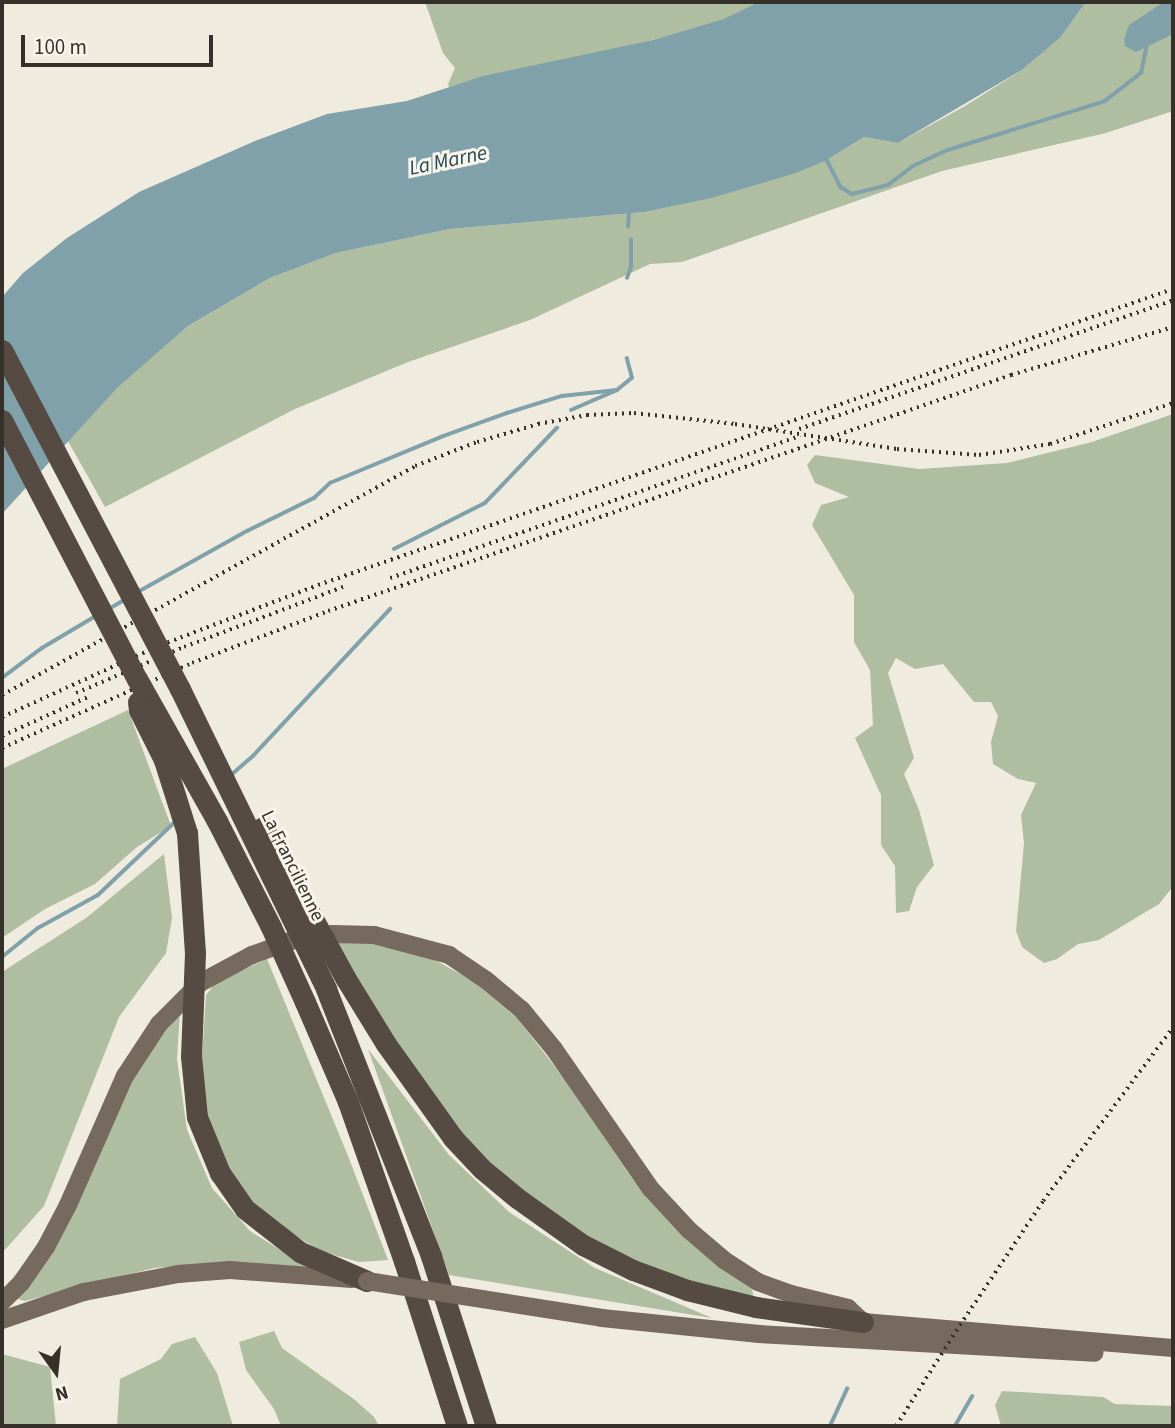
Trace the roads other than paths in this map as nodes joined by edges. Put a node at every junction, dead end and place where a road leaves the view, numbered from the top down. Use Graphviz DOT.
graph roads {
  1 [pos="2,350"];
  2 [pos="2,420"];
  3 [pos="137,679"];
  4 [pos="227,783"];
  5 [pos="367,1280"];
  6 [pos="2,1302"];
  7 [pos="2,1320"];
  8 [pos="863,1322"];
  9 [pos="1173,1348"];
  10 [pos="1173,1357"];
  11 [pos="457,1426"];
  12 [pos="486,1426"];
  1 -- 4 [label="highway, La Francilienne, bridge"];
  2 -- 3 [label="highway, bridge"];
  3 -- 5 [label="highway, bridge"];
  3 -- 11 [label="highway, bridge"];
  4 -- 8 [label="highway, bridge"];
  4 -- 12 [label="highway, La Francilienne, bridge"];
  5 -- 7 [label="main road"];
  5 -- 10 [label="main road, bridge"];
  6 -- 8 [label="main road"];
  8 -- 9 [label="main road"];
}
